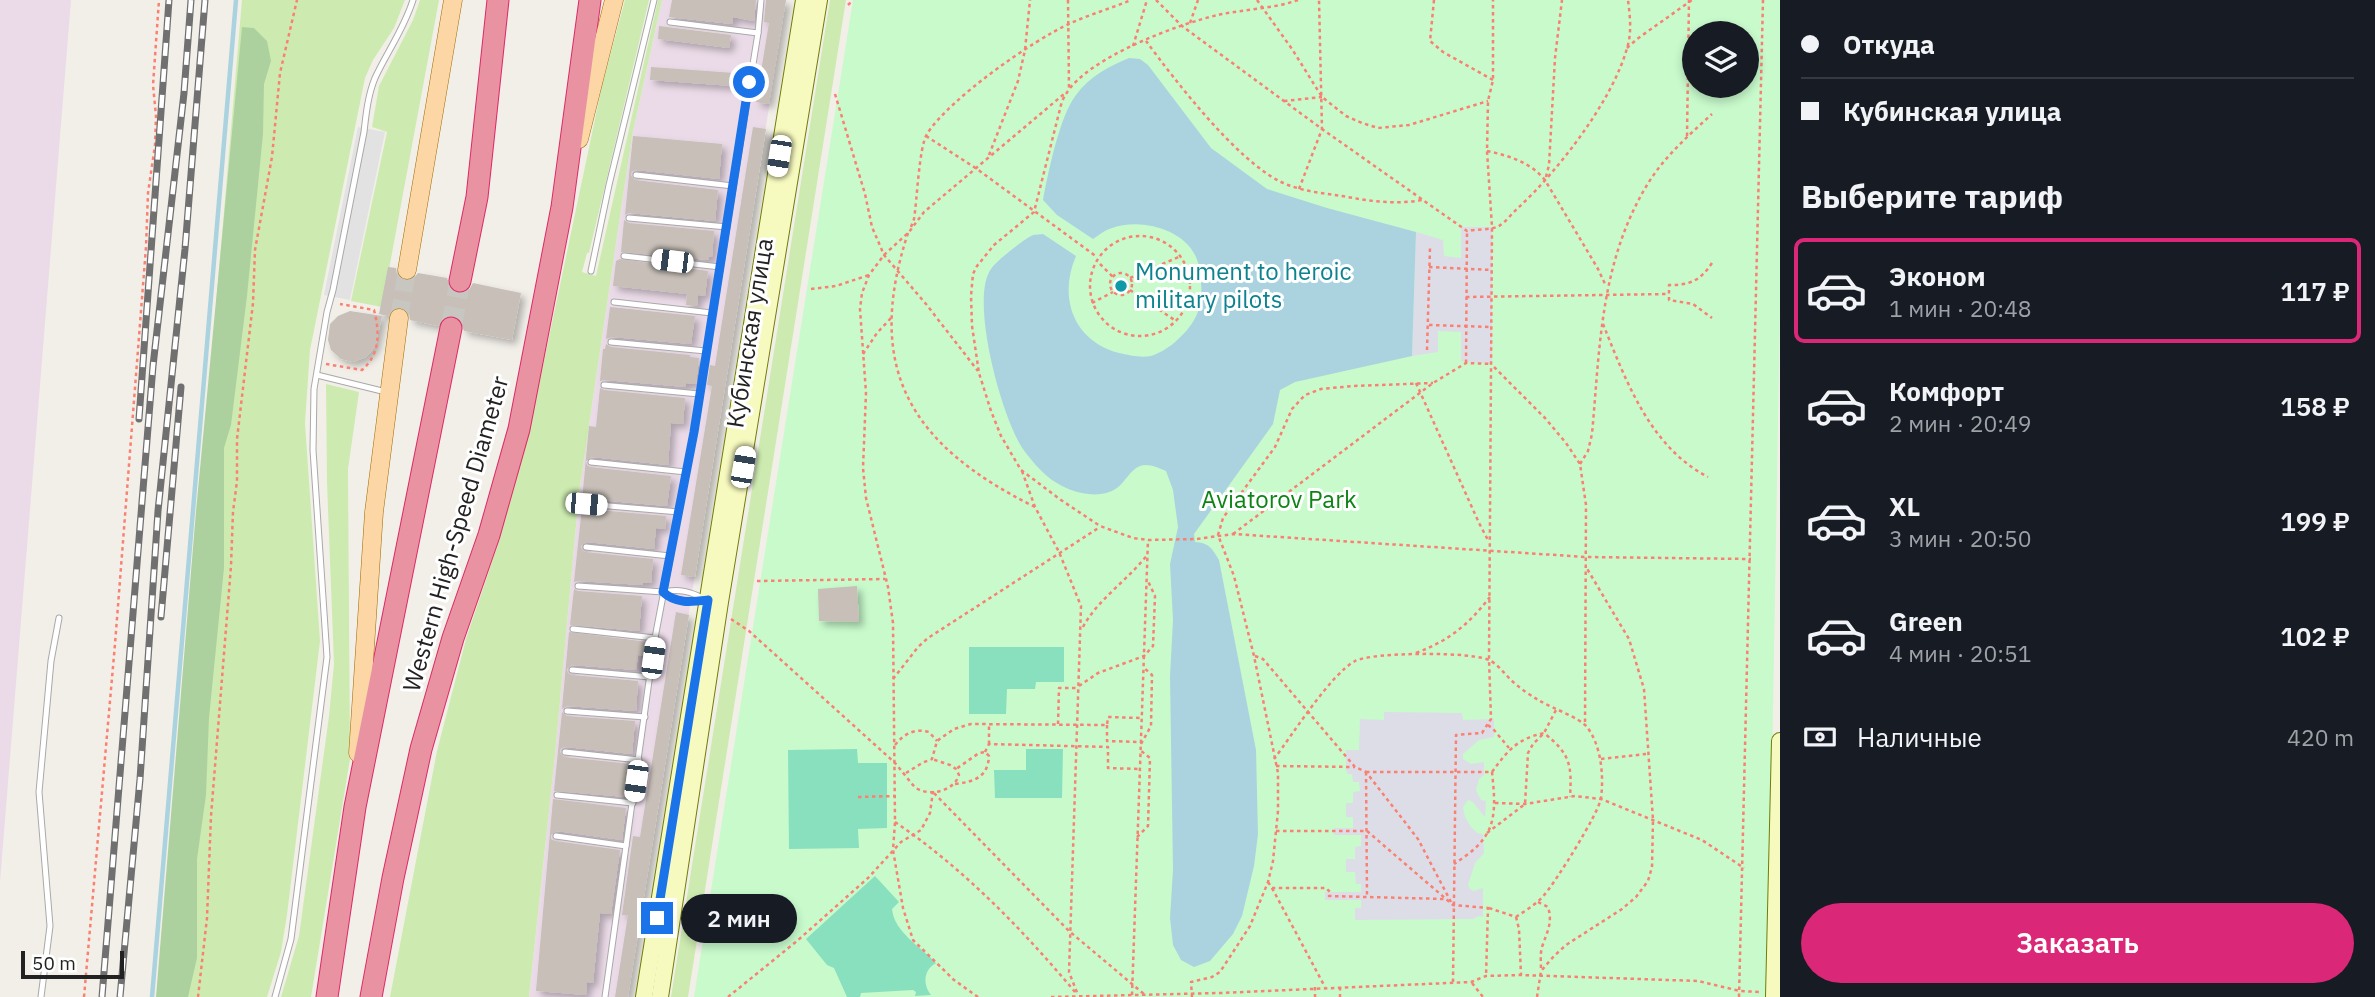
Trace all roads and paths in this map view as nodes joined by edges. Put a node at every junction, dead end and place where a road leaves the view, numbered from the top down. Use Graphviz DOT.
graph roads {
  1 [pos="159,0"];
  2 [pos="297,0"];
  3 [pos="413,0"];
  4 [pos="453,0"];
  5 [pos="498,0"];
  6 [pos="590,0"];
  7 [pos="614,0"];
  8 [pos="654,0"];
  9 [pos="761,0"];
  10 [pos="804,0"];
  11 [pos="819,0"];
  12 [pos="853,0"];
  13 [pos="1030,0"];
  14 [pos="1068,0"];
  15 [pos="1131,0"];
  16 [pos="1147,0"];
  17 [pos="1156,0"];
  18 [pos="1198,0"];
  19 [pos="1257,0"];
  20 [pos="1298,0"];
  21 [pos="1319,0"];
  22 [pos="1434,0"];
  23 [pos="1493,0"];
  24 [pos="1562,0"];
  25 [pos="1628,0"];
  26 [pos="1763,0"];
  27 [pos="1690,1"];
  28 [pos="848,5"];
  29 [pos="1265,8"];
  30 [pos="670,22"];
  31 [pos="1190,23"];
  32 [pos="1069,24"];
  33 [pos="1182,26"];
  34 [pos="758,33"];
  35 [pos="1146,41"];
  36 [pos="1133,46"];
  37 [pos="1628,48"];
  38 [pos="1025,50"];
  39 [pos="1493,80"];
  40 [pos="1067,92"];
  41 [pos="835,94"];
  42 [pos="1322,97"];
  43 [pos="1284,101"];
  44 [pos="1488,102"];
  45 [pos="1712,114"];
  46 [pos="1322,129"];
  47 [pos="926,136"];
  48 [pos="1687,137"];
  49 [pos="1487,151"];
  50 [pos="988,158"];
  51 [pos="977,169"];
  52 [pos="636,175"];
  53 [pos="1545,180"];
  54 [pos="733,186"];
  55 [pos="1299,189"];
  56 [pos="1422,200"];
  57 [pos="562,207"];
  58 [pos="1034,212"];
  59 [pos="629,218"];
  60 [pos="727,227"];
  61 [pos="1492,227"];
  62 [pos="1467,231"];
  63 [pos="909,232"];
  64 [pos="1430,248"];
  65 [pos="884,255"];
  66 [pos="624,256"];
  67 [pos="1181,256"];
  68 [pos="1098,258"];
  69 [pos="1712,263"];
  70 [pos="1100,264"];
  71 [pos="720,267"];
  72 [pos="1429,267"];
  73 [pos="1467,269"];
  74 [pos="407,270"];
  75 [pos="1492,270"];
  76 [pos="591,271"];
  77 [pos="897,271"];
  78 [pos="869,275"];
  79 [pos="1112,277"];
  80 [pos="1130,278"];
  81 [pos="460,281"];
  82 [pos="811,289"];
  83 [pos="1607,289"];
  84 [pos="1130,290"];
  85 [pos="1113,292"];
  86 [pos="1669,294"];
  87 [pos="1491,295"];
  88 [pos="1606,295"];
  89 [pos="1466,297"];
  90 [pos="330,301"];
  91 [pos="614,302"];
  92 [pos="1092,303"];
  93 [pos="712,313"];
  94 [pos="893,317"];
  95 [pos="399,318"];
  96 [pos="1712,318"];
  97 [pos="1602,320"];
  98 [pos="1176,321"];
  99 [pos="1428,325"];
  100 [pos="1466,326"];
  101 [pos="1492,327"];
  102 [pos="451,328"];
  103 [pos="611,342"];
  104 [pos="1427,350"];
  105 [pos="706,351"];
  106 [pos="863,354"];
  107 [pos="318,362"];
  108 [pos="1466,363"];
  109 [pos="1492,364"];
  110 [pos="979,373"];
  111 [pos="317,375"];
  112 [pos="1416,383"];
  113 [pos="1433,383"];
  114 [pos="604,385"];
  115 [pos="389,393"];
  116 [pos="699,394"];
  117 [pos="1419,394"];
  118 [pos="591,462"];
  119 [pos="1580,464"];
  120 [pos="1021,470"];
  121 [pos="686,472"];
  122 [pos="1708,477"];
  123 [pos="586,504"];
  124 [pos="1035,507"];
  125 [pos="679,512"];
  126 [pos="1100,526"];
  127 [pos="1233,534"];
  128 [pos="1218,536"];
  129 [pos="1148,540"];
  130 [pos="1491,544"];
  131 [pos="586,547"];
  132 [pos="1491,550"];
  133 [pos="1059,552"];
  134 [pos="1148,554"];
  135 [pos="670,556"];
  136 [pos="1586,557"];
  137 [pos="1751,559"];
  138 [pos="1586,566"];
  139 [pos="886,579"];
  140 [pos="1147,579"];
  141 [pos="757,581"];
  142 [pos="578,586"];
  143 [pos="663,592"];
  144 [pos="1490,596"];
  145 [pos="714,601"];
  146 [pos="59,618"];
  147 [pos="573,629"];
  148 [pos="1082,630"];
  149 [pos="749,631"];
  150 [pos="655,638"];
  151 [pos="1413,655"];
  152 [pos="1144,656"];
  153 [pos="1254,656"];
  154 [pos="1489,659"];
  155 [pos="1143,667"];
  156 [pos="572,670"];
  157 [pos="650,677"];
  158 [pos="893,679"];
  159 [pos="1079,687"];
  160 [pos="1556,710"];
  161 [pos="567,711"];
  162 [pos="1309,713"];
  163 [pos="645,717"];
  164 [pos="1141,718"];
  165 [pos="989,724"];
  166 [pos="1058,724"];
  167 [pos="1077,724"];
  168 [pos="1585,724"];
  169 [pos="1107,725"];
  170 [pos="1488,725"];
  171 [pos="1544,733"];
  172 [pos="937,741"];
  173 [pos="1107,741"];
  174 [pos="1780,741"];
  175 [pos="989,744"];
  176 [pos="895,745"];
  177 [pos="1076,746"];
  178 [pos="1140,746"];
  179 [pos="1108,747"];
  180 [pos="1510,749"];
  181 [pos="565,752"];
  182 [pos="985,752"];
  183 [pos="1647,754"];
  184 [pos="932,759"];
  185 [pos="1601,759"];
  186 [pos="639,760"];
  187 [pos="1274,760"];
  188 [pos="894,762"];
  189 [pos="1276,766"];
  190 [pos="1355,767"];
  191 [pos="956,769"];
  192 [pos="1139,769"];
  193 [pos="1366,772"];
  194 [pos="1492,772"];
  195 [pos="906,773"];
  196 [pos="1456,773"];
  197 [pos="955,784"];
  198 [pos="933,791"];
  199 [pos="557,794"];
  200 [pos="895,796"];
  201 [pos="858,797"];
  202 [pos="1570,797"];
  203 [pos="1601,799"];
  204 [pos="633,803"];
  205 [pos="1495,803"];
  206 [pos="1525,804"];
  207 [pos="355,807"];
  208 [pos="1653,820"];
  209 [pos="895,822"];
  210 [pos="1276,831"];
  211 [pos="1367,831"];
  212 [pos="1488,832"];
  213 [pos="914,834"];
  214 [pos="556,836"];
  215 [pos="1137,837"];
  216 [pos="626,846"];
  217 [pos="893,850"];
  218 [pos="1454,864"];
  219 [pos="1744,868"];
  220 [pos="1268,882"];
  221 [pos="1272,888"];
  222 [pos="1367,896"];
  223 [pos="1444,899"];
  224 [pos="1538,902"];
  225 [pos="1453,905"];
  226 [pos="1488,908"];
  227 [pos="1516,917"];
  228 [pos="1069,931"];
  229 [pos="1541,974"];
  230 [pos="1521,975"];
  231 [pos="1486,976"];
  232 [pos="1453,982"];
  233 [pos="1471,982"];
  234 [pos="1133,985"];
  235 [pos="1340,986"];
  236 [pos="1315,987"];
  237 [pos="1325,987"];
  238 [pos="1740,991"];
  239 [pos="1192,995"];
  240 [pos="1768,995"];
  241 [pos="1079,996"];
  242 [pos="1132,996"];
  243 [pos="1145,996"];
  244 [pos="40,997"];
  245 [pos="84,997"];
  246 [pos="198,997"];
  247 [pos="275,997"];
  248 [pos="327,997"];
  249 [pos="371,997"];
  250 [pos="605,997"];
  251 [pos="644,997"];
  252 [pos="660,997"];
  253 [pos="728,997"];
  254 [pos="978,997"];
  255 [pos="1051,997"];
  256 [pos="1315,997"];
  257 [pos="1340,997"];
  258 [pos="1483,997"];
  259 [pos="1537,997"];
  260 [pos="1739,997"];
  1 -- 245 [label="path"];
  2 -- 246 [label="path"];
  3 -- 90 [label="lane"];
  4 -- 74 [label="main road"];
  5 -- 81 [label="highway"];
  6 -- 57 [label="highway, Western High-Speed Diameter"];
  7 -- 57 [label="main road"];
  8 -- 76 [label="lane"];
  9 -- 34 [label="lane"];
  10 -- 145 [label="main road, Кубинская улица"];
  11 -- 145 [label="main road, Кубинская улица"];
  12 -- 28 [label="path"];
  13 -- 38 [label="path"];
  14 -- 32 [label="path"];
  15 -- 32 [label="path"];
  16 -- 36 [label="path"];
  17 -- 33 [label="path"];
  18 -- 31 [label="path"];
  19 -- 29 [label="path"];
  20 -- 29 [label="path"];
  21 -- 42 [label="path"];
  22 -- 39 [label="path"];
  23 -- 39 [label="path"];
  24 -- 53 [label="path"];
  25 -- 37 [label="path"];
  26 -- 137 [label="path"];
  27 -- 37 [label="path"];
  27 -- 48 [label="path"];
  29 -- 31 [label="path"];
  29 -- 42 [label="path"];
  30 -- 34 [label="lane"];
  31 -- 33 [label="path"];
  32 -- 38 [label="path"];
  32 -- 40 [label="path"];
  33 -- 35 [label="path"];
  33 -- 43 [label="path"];
  34 -- 54 [label="lane"];
  35 -- 36 [label="path"];
  35 -- 55 [label="path"];
  36 -- 40 [label="path"];
  37 -- 53 [label="path"];
  38 -- 47 [label="path"];
  38 -- 50 [label="path"];
  39 -- 44 [label="path"];
  40 -- 50 [label="path"];
  40 -- 58 [label="path"];
  41 -- 65 [label="path"];
  42 -- 43 [label="path"];
  42 -- 44 [label="path"];
  42 -- 46 [label="path"];
  43 -- 46 [label="path"];
  44 -- 49 [label="path"];
  45 -- 48 [label="path"];
  46 -- 55 [label="path"];
  46 -- 56 [label="path"];
  47 -- 51 [label="path"];
  47 -- 63 [label="path"];
  48 -- 83 [label="path"];
  49 -- 53 [label="path"];
  49 -- 61 [label="path"];
  50 -- 51 [label="path"];
  51 -- 58 [label="path"];
  51 -- 63 [label="path"];
  52 -- 54 [label="lane"];
  53 -- 61 [label="path"];
  53 -- 83 [label="path"];
  54 -- 60 [label="lane"];
  55 -- 56 [label="path"];
  56 -- 62 [label="path"];
  57 -- 249 [label="highway, Western High-Speed Diameter"];
  58 -- 68 [label="path"];
  58 -- 110 [label="path"];
  59 -- 60 [label="lane"];
  60 -- 71 [label="lane"];
  61 -- 62 [label="path"];
  61 -- 75 [label="path"];
  62 -- 73 [label="path"];
  63 -- 65 [label="path"];
  63 -- 77 [label="path"];
  64 -- 72 [label="path"];
  65 -- 77 [label="path"];
  65 -- 78 [label="path"];
  66 -- 71 [label="lane"];
  67 -- 68 [label="path"];
  67 -- 80 [label="path"];
  67 -- 98 [label="path"];
  68 -- 92 [label="path"];
  69 -- 86 [label="path"];
  70 -- 79 [label="path"];
  71 -- 93 [label="lane"];
  72 -- 73 [label="path"];
  72 -- 99 [label="path"];
  73 -- 75 [label="path"];
  73 -- 89 [label="path"];
  75 -- 87 [label="path"];
  77 -- 94 [label="path"];
  77 -- 110 [label="path"];
  78 -- 82 [label="path"];
  78 -- 106 [label="path"];
  79 -- 80 [label="path"];
  79 -- 85 [label="path"];
  80 -- 84 [label="path"];
  83 -- 88 [label="path"];
  84 -- 85 [label="path"];
  84 -- 98 [label="path"];
  85 -- 92 [label="path"];
  86 -- 88 [label="path"];
  86 -- 96 [label="path"];
  87 -- 88 [label="path"];
  87 -- 89 [label="path"];
  87 -- 101 [label="path"];
  88 -- 97 [label="path"];
  89 -- 100 [label="path"];
  90 -- 107 [label="lane"];
  90 -- 107 [label="path"];
  91 -- 93 [label="lane"];
  92 -- 98 [label="path"];
  93 -- 105 [label="lane"];
  94 -- 106 [label="path"];
  94 -- 124 [label="path"];
  95 -- 115 [label="main road"];
  97 -- 119 [label="path"];
  97 -- 122 [label="path"];
  99 -- 100 [label="path"];
  99 -- 104 [label="path"];
  100 -- 101 [label="path"];
  100 -- 108 [label="path"];
  101 -- 109 [label="path"];
  102 -- 207 [label="highway, Western High-Speed Diameter"];
  103 -- 105 [label="lane"];
  105 -- 116 [label="lane"];
  106 -- 139 [label="path"];
  107 -- 111 [label="lane"];
  108 -- 109 [label="path"];
  108 -- 113 [label="path"];
  109 -- 119 [label="path"];
  109 -- 130 [label="path"];
  110 -- 120 [label="path"];
  111 -- 115 [label="lane"];
  111 -- 247 [label="lane"];
  112 -- 113 [label="path"];
  112 -- 117 [label="path"];
  112 -- 128 [label="path"];
  113 -- 117 [label="path"];
  114 -- 116 [label="lane"];
  115 -- 207 [label="main road"];
  116 -- 121 [label="lane"];
  117 -- 127 [label="path"];
  117 -- 130 [label="path"];
  118 -- 121 [label="lane"];
  119 -- 136 [label="path"];
  120 -- 124 [label="path"];
  120 -- 126 [label="path"];
  121 -- 125 [label="lane"];
  123 -- 125 [label="lane"];
  124 -- 133 [label="path"];
  125 -- 135 [label="lane"];
  126 -- 129 [label="path"];
  126 -- 133 [label="path"];
  127 -- 128 [label="path"];
  127 -- 132 [label="path"];
  128 -- 129 [label="path"];
  128 -- 153 [label="path"];
  129 -- 134 [label="path"];
  130 -- 132 [label="path"];
  131 -- 135 [label="lane"];
  132 -- 136 [label="path"];
  132 -- 144 [label="path"];
  133 -- 148 [label="path"];
  133 -- 158 [label="path"];
  134 -- 140 [label="path"];
  134 -- 148 [label="path"];
  135 -- 143 [label="lane"];
  136 -- 137 [label="path"];
  136 -- 138 [label="path"];
  137 -- 219 [label="path"];
  138 -- 168 [label="path"];
  138 -- 183 [label="path"];
  139 -- 141 [label="path"];
  139 -- 158 [label="path"];
  140 -- 152 [label="path"];
  140 -- 152 [label="path"];
  142 -- 143 [label="lane"];
  143 -- 145 [label="lane"];
  143 -- 145 [label="lane"];
  143 -- 150 [label="lane"];
  144 -- 151 [label="path"];
  144 -- 154 [label="path"];
  145 -- 251 [label="main road, Кубинская улица"];
  145 -- 252 [label="main road, Кубинская улица"];
  146 -- 244 [label="lane"];
  147 -- 150 [label="lane"];
  148 -- 159 [label="path"];
  149 -- 188 [label="path"];
  150 -- 157 [label="lane"];
  151 -- 154 [label="path"];
  151 -- 162 [label="path"];
  152 -- 155 [label="path"];
  152 -- 159 [label="path"];
  153 -- 162 [label="path"];
  153 -- 187 [label="path"];
  154 -- 160 [label="path"];
  154 -- 170 [label="path"];
  155 -- 164 [label="path"];
  155 -- 178 [label="path"];
  156 -- 157 [label="lane"];
  157 -- 163 [label="lane"];
  158 -- 176 [label="path"];
  159 -- 166 [label="path"];
  159 -- 167 [label="path"];
  160 -- 168 [label="path"];
  160 -- 171 [label="path"];
  161 -- 163 [label="lane"];
  162 -- 187 [label="path"];
  162 -- 190 [label="path"];
  163 -- 186 [label="lane"];
  164 -- 169 [label="path"];
  164 -- 178 [label="path"];
  165 -- 166 [label="path"];
  165 -- 172 [label="path"];
  165 -- 175 [label="path"];
  166 -- 167 [label="path"];
  167 -- 169 [label="path"];
  167 -- 177 [label="path"];
  168 -- 185 [label="path"];
  169 -- 173 [label="path"];
  170 -- 180 [label="path"];
  170 -- 196 [label="path"];
  171 -- 180 [label="path"];
  171 -- 202 [label="path"];
  171 -- 206 [label="path"];
  172 -- 176 [label="path"];
  172 -- 184 [label="path"];
  173 -- 178 [label="path"];
  173 -- 179 [label="path"];
  174 -- 240 [label="main road"];
  175 -- 177 [label="path"];
  175 -- 182 [label="path"];
  176 -- 188 [label="path"];
  177 -- 179 [label="path"];
  177 -- 228 [label="path"];
  178 -- 192 [label="path"];
  178 -- 215 [label="path"];
  179 -- 192 [label="path"];
  180 -- 194 [label="path"];
  181 -- 186 [label="lane"];
  182 -- 191 [label="path"];
  182 -- 197 [label="path"];
  183 -- 185 [label="path"];
  183 -- 208 [label="path"];
  184 -- 191 [label="path"];
  184 -- 195 [label="path"];
  185 -- 203 [label="path"];
  186 -- 204 [label="lane"];
  187 -- 189 [label="path"];
  188 -- 195 [label="path"];
  188 -- 200 [label="path"];
  189 -- 190 [label="path"];
  189 -- 210 [label="path"];
  190 -- 193 [label="path"];
  191 -- 197 [label="path"];
  192 -- 215 [label="path"];
  193 -- 196 [label="path"];
  193 -- 211 [label="path"];
  193 -- 225 [label="path"];
  194 -- 196 [label="path"];
  194 -- 205 [label="path"];
  195 -- 198 [label="path"];
  196 -- 218 [label="path"];
  197 -- 198 [label="path"];
  198 -- 213 [label="path"];
  198 -- 228 [label="path"];
  199 -- 204 [label="lane"];
  200 -- 201 [label="path"];
  200 -- 209 [label="path"];
  202 -- 203 [label="path"];
  202 -- 206 [label="path"];
  203 -- 208 [label="path"];
  203 -- 224 [label="path"];
  204 -- 216 [label="lane"];
  205 -- 206 [label="path"];
  205 -- 212 [label="path"];
  206 -- 212 [label="path"];
  207 -- 248 [label="highway, Western High-Speed Diameter"];
  208 -- 219 [label="path"];
  208 -- 229 [label="path"];
  209 -- 213 [label="path"];
  209 -- 217 [label="path"];
  210 -- 211 [label="path"];
  210 -- 220 [label="path"];
  211 -- 222 [label="path"];
  211 -- 223 [label="path"];
  212 -- 218 [label="path"];
  213 -- 217 [label="path"];
  213 -- 241 [label="path"];
  214 -- 216 [label="lane"];
  215 -- 234 [label="path"];
  216 -- 250 [label="lane"];
  217 -- 253 [label="path"];
  217 -- 254 [label="path"];
  218 -- 225 [label="path"];
  219 -- 238 [label="path"];
  220 -- 221 [label="path"];
  220 -- 239 [label="path"];
  221 -- 222 [label="path"];
  221 -- 237 [label="path"];
  222 -- 223 [label="path"];
  223 -- 225 [label="path"];
  224 -- 227 [label="path"];
  224 -- 229 [label="path"];
  225 -- 226 [label="path"];
  225 -- 232 [label="path"];
  226 -- 227 [label="path"];
  226 -- 231 [label="path"];
  227 -- 230 [label="path"];
  228 -- 234 [label="path"];
  228 -- 241 [label="path"];
  229 -- 230 [label="path"];
  229 -- 238 [label="path"];
  229 -- 259 [label="path"];
  230 -- 231 [label="path"];
  231 -- 233 [label="path"];
  232 -- 233 [label="path"];
  232 -- 235 [label="path"];
  233 -- 258 [label="path"];
  234 -- 242 [label="path"];
  234 -- 243 [label="path"];
  235 -- 237 [label="path"];
  235 -- 257 [label="path"];
  236 -- 237 [label="path"];
  236 -- 239 [label="path"];
  236 -- 256 [label="path"];
  238 -- 240 [label="path"];
  238 -- 260 [label="path"];
  239 -- 243 [label="path"];
  241 -- 242 [label="path"];
  241 -- 255 [label="path"];
  242 -- 243 [label="path"];
}
